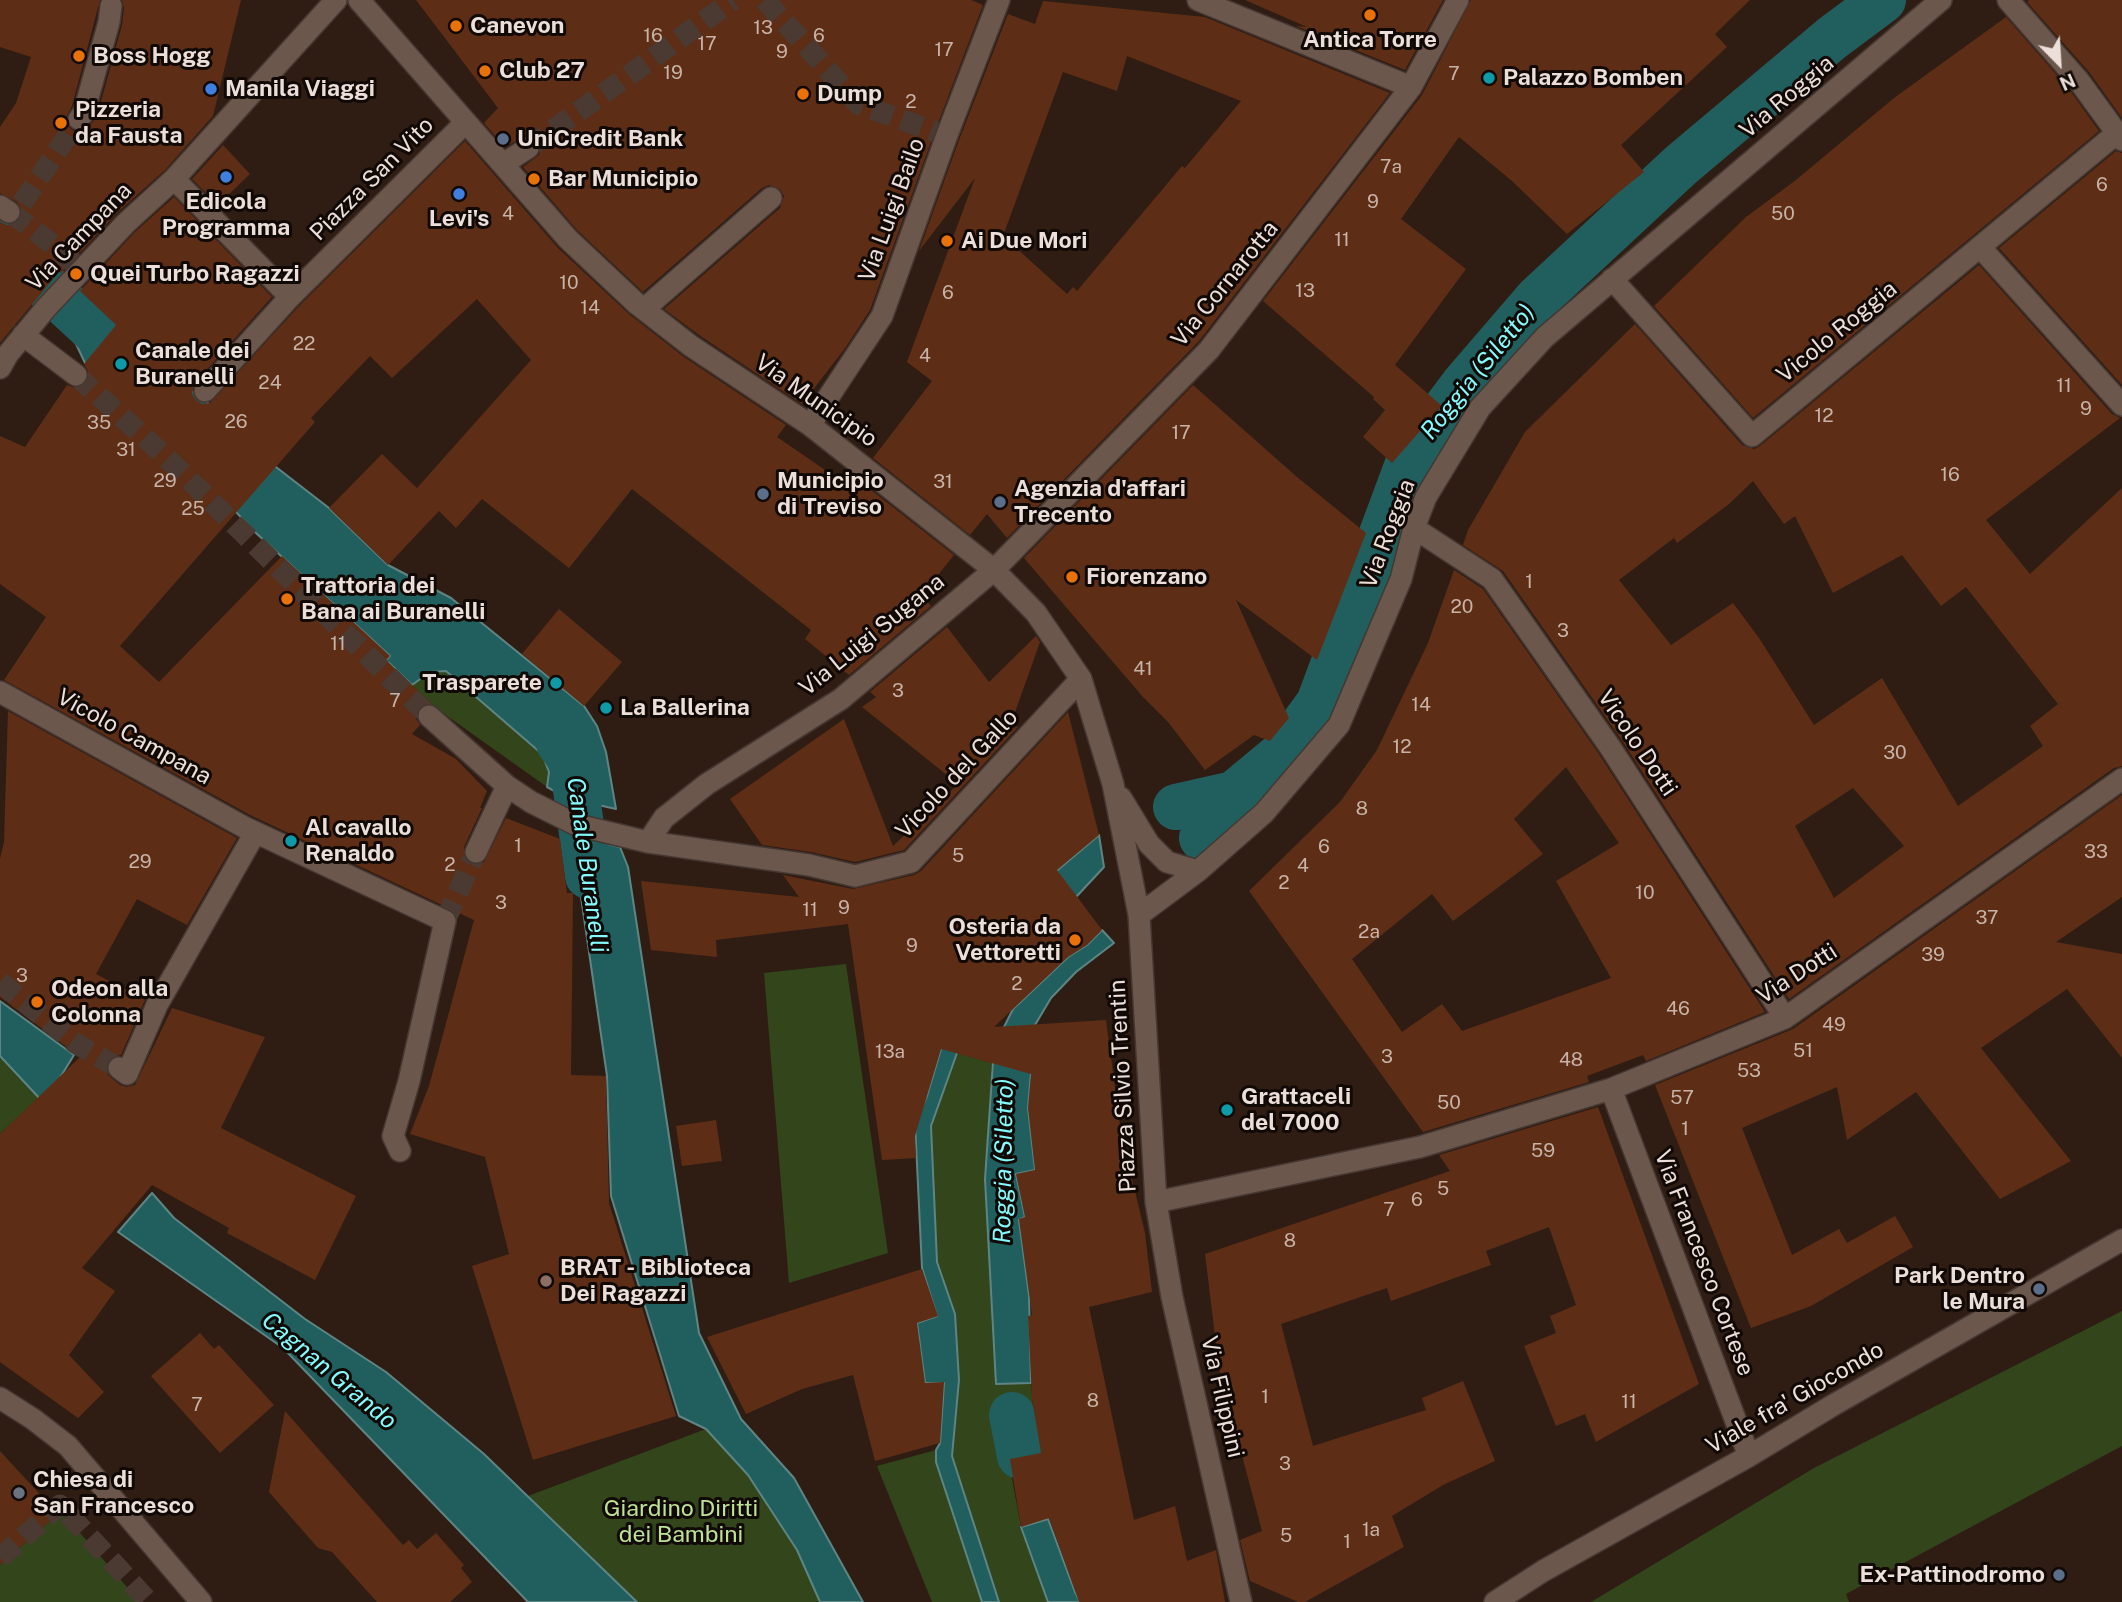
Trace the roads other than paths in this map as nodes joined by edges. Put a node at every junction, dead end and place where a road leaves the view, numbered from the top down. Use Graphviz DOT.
graph roads {
  1 [pos="336,0"];
  2 [pos="359,0"];
  3 [pos="999,0"];
  4 [pos="1198,0"];
  5 [pos="1458,0"];
  6 [pos="1941,0"];
  7 [pos="2008,0"];
  8 [pos="111,6"];
  9 [pos="1411,87"];
  10 [pos="79,118"];
  11 [pos="466,123"];
  12 [pos="2120,137"];
  13 [pos="528,148"];
  14 [pos="503,164"];
  15 [pos="174,179"];
  16 [pos="771,198"];
  17 [pos="1981,248"];
  18 [pos="1612,279"];
  19 [pos="290,297"];
  20 [pos="644,309"];
  21 [pos="23,335"];
  22 [pos="3,357"];
  23 [pos="76,375"];
  24 [pos="205,391"];
  25 [pos="2122,405"];
  26 [pos="810,425"];
  27 [pos="1414,528"];
  28 [pos="994,570"];
  29 [pos="1081,679"];
  30 [pos="0,692"];
  31 [pos="429,716"];
  32 [pos="2122,779"];
  33 [pos="1112,784"];
  34 [pos="507,786"];
  35 [pos="249,830"];
  36 [pos="648,842"];
  37 [pos="476,852"];
  38 [pos="1198,871"];
  39 [pos="1139,915"];
  40 [pos="1785,1018"];
  41 [pos="123,1071"];
  42 [pos="1611,1089"];
  43 [pos="1419,1147"];
  44 [pos="400,1151"];
  45 [pos="1156,1202"];
  46 [pos="2122,1240"];
  47 [pos="0,1398"];
  48 [pos="1749,1456"];
  49 [pos="201,1602"];
  50 [pos="1241,1602"];
  51 [pos="1495,1602"];
  1 -- 15 [label="street"];
  2 -- 11 [label="street, Piazza San Vito"];
  3 -- 26 [label="street, Via Luigi Bailo"];
  4 -- 9 [label="street"];
  5 -- 9 [label="street, Via Cornarotta"];
  6 -- 18 [label="street, Via Roggia"];
  7 -- 12 [label="street"];
  8 -- 10 [label="street"];
  9 -- 28 [label="street, Via Cornarotta"];
  11 -- 14 [label="street, Via Municipio"];
  11 -- 19 [label="street, Piazza San Vito"];
  12 -- 17 [label="street, Vicolo Roggia"];
  13 -- 14 [label="street"];
  14 -- 20 [label="street, Via Municipio"];
  15 -- 19 [label="street"];
  15 -- 21 [label="street, Via Campana"];
  16 -- 20 [label="street"];
  17 -- 18 [label="street, Vicolo Roggia"];
  17 -- 25 [label="street"];
  18 -- 27 [label="street, Via Roggia"];
  19 -- 24 [label="street, Piazza San Vito"];
  20 -- 26 [label="street, Via Municipio"];
  21 -- 22 [label="street, Via Campana"];
  21 -- 23 [label="street"];
  26 -- 28 [label="street, Via Municipio"];
  27 -- 38 [label="street, Via Roggia"];
  27 -- 40 [label="street, Vicolo Dotti"];
  28 -- 29 [label="street, Via Municipio"];
  28 -- 36 [label="street, Via Luigi Sugana"];
  29 -- 33 [label="street, Via Municipio"];
  29 -- 36 [label="street, Vicolo del Gallo"];
  30 -- 35 [label="street, Vicolo Campana"];
  31 -- 34 [label="street"];
  32 -- 40 [label="street, Via Dotti"];
  33 -- 38 [label="street"];
  33 -- 39 [label="street, Piazza Silvio Trentin"];
  34 -- 36 [label="street"];
  34 -- 37 [label="street"];
  35 -- 41 [label="street"];
  35 -- 44 [label="street, Vicolo Campana"];
  38 -- 39 [label="street, Via Roggia"];
  39 -- 45 [label="street, Piazza Silvio Trentin"];
  40 -- 42 [label="street, Via Dotti"];
  42 -- 43 [label="street, Via Dotti"];
  42 -- 48 [label="street, Via Francesco Cortese"];
  43 -- 45 [label="street, Piazza Silvio Trentin"];
  45 -- 50 [label="street, Via Filippini"];
  46 -- 48 [label="street, Viale fra' Giocondo"];
  47 -- 49 [label="street"];
  48 -- 51 [label="street, Viale fra' Giocondo"];
}
